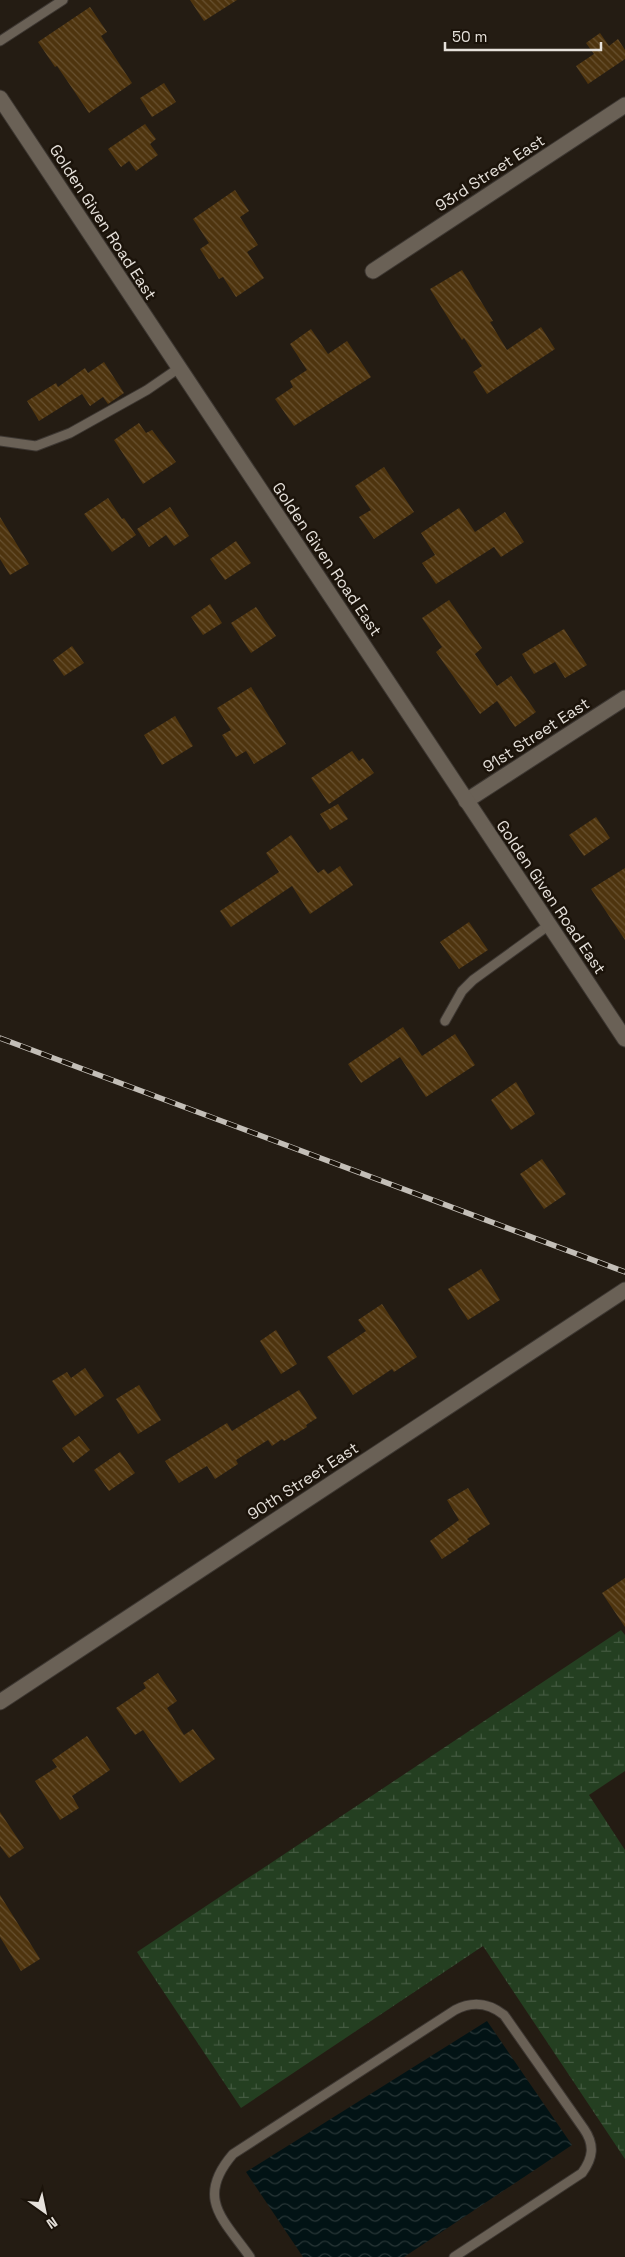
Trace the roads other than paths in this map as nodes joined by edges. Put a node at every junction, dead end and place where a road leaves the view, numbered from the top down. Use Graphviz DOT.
graph roads {
  1 [pos="63,0"];
  2 [pos="0,41"];
  3 [pos="0,98"];
  4 [pos="625,105"];
  5 [pos="373,271"];
  6 [pos="179,368"];
  7 [pos="0,441"];
  8 [pos="625,698"];
  9 [pos="466,801"];
  10 [pos="549,925"];
  11 [pos="445,1021"];
  12 [pos="625,1039"];
  13 [pos="625,1290"];
  14 [pos="0,1702"];
  15 [pos="250,2257"];
  16 [pos="454,2257"];
  1 -- 2 [label="lane"];
  3 -- 6 [label="street, Golden Given Road East"];
  4 -- 5 [label="street, 93rd Street East"];
  6 -- 7 [label="lane"];
  6 -- 9 [label="street, Golden Given Road East"];
  8 -- 9 [label="street, 91st Street East"];
  9 -- 10 [label="street, Golden Given Road East"];
  10 -- 11 [label="lane"];
  10 -- 12 [label="street, Golden Given Road East"];
  13 -- 14 [label="street, 90th Street East"];
  15 -- 16 [label="lane"];
}
